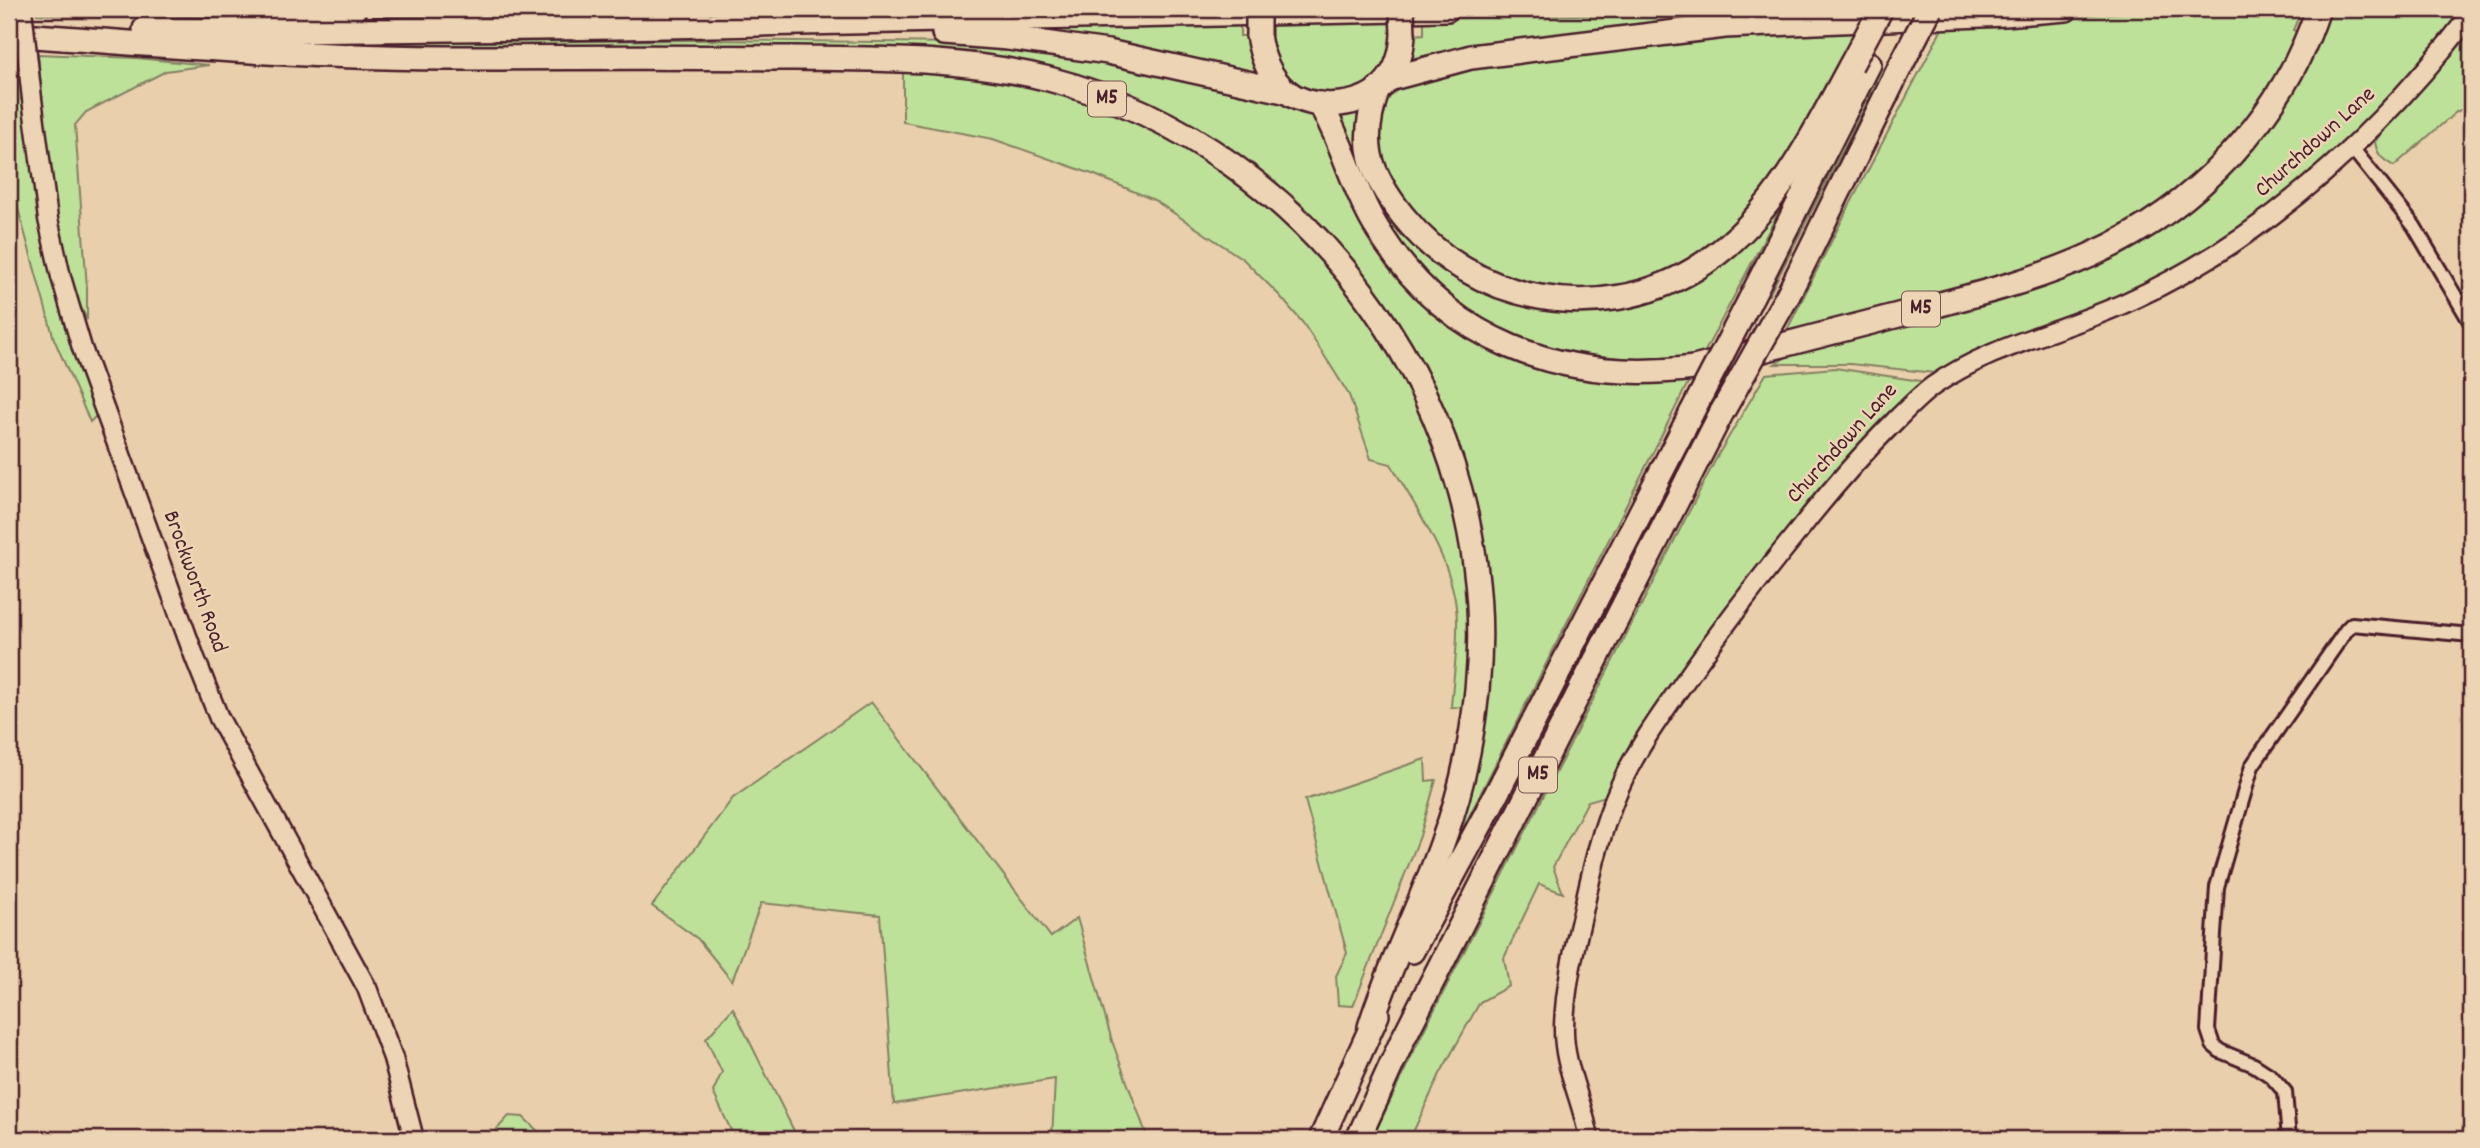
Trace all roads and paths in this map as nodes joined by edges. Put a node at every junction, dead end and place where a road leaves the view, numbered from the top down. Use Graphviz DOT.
graph roads {
  1 [pos="22,9"];
  2 [pos="236,9"];
  3 [pos="354,9"];
  4 [pos="1258,9"];
  5 [pos="1402,9"];
  6 [pos="1447,9"];
  7 [pos="1881,9"];
  8 [pos="1897,9"];
  9 [pos="1930,9"];
  10 [pos="2066,9"];
  11 [pos="2316,14"];
  12 [pos="2471,14"];
  13 [pos="9,22"];
  14 [pos="618,27"];
  15 [pos="9,34"];
  16 [pos="1860,64"];
  17 [pos="1384,84"];
  18 [pos="1288,92"];
  19 [pos="1320,104"];
  20 [pos="2352,148"];
  21 [pos="2471,323"];
  22 [pos="2471,635"];
  23 [pos="1370,1027"];
  24 [pos="414,1139"];
  25 [pos="1321,1139"];
  26 [pos="1358,1139"];
  27 [pos="1588,1139"];
  28 [pos="2289,1139"];
  1 -- 24 [label="street, Brockworth Road, bridge"];
  2 -- 3 [label="highway"];
  4 -- 18 [label="highway, bridge"];
  5 -- 17 [label="highway, bridge"];
  6 -- 14 [label="highway"];
  7 -- 16 [label="highway, M5, bridge"];
  8 -- 16 [label="highway, M5"];
  9 -- 26 [label="highway, M5, bridge"];
  10 -- 17 [label="highway"];
  11 -- 19 [label="highway, M5"];
  12 -- 20 [label="street, Churchdown Lane"];
  13 -- 14 [label="highway"];
  14 -- 18 [label="highway"];
  15 -- 23 [label="highway, M5"];
  16 -- 17 [label="highway, M5"];
  16 -- 23 [label="highway, M5, bridge"];
  17 -- 19 [label="highway"];
  18 -- 19 [label="highway"];
  20 -- 21 [label="street"];
  20 -- 27 [label="street, Churchdown Lane"];
  22 -- 28 [label="street"];
  23 -- 25 [label="highway, M5"];
}
